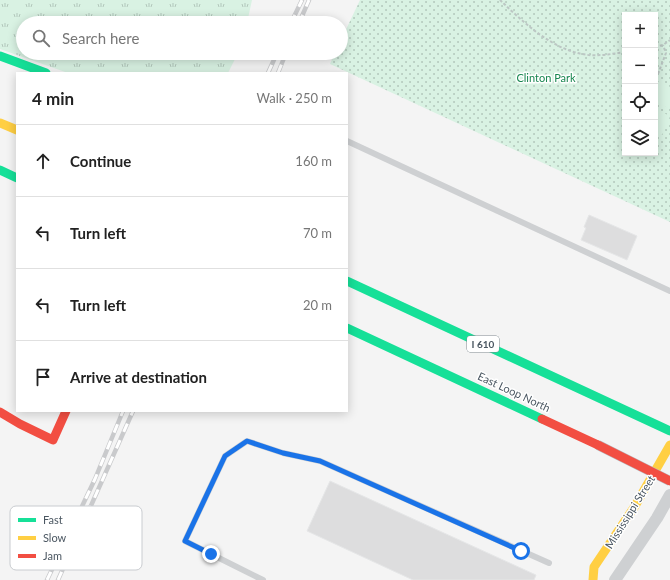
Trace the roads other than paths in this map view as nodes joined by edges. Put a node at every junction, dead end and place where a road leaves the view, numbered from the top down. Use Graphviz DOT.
graph roads {
  1 [pos="0,56"];
  2 [pos="43,72"];
  3 [pos="0,123"];
  4 [pos="16,130"];
  5 [pos="348,141"];
  6 [pos="0,170"];
  7 [pos="16,178"];
  8 [pos="348,281"];
  9 [pos="670,291"];
  10 [pos="348,328"];
  11 [pos="0,412"];
  12 [pos="66,412"];
  13 [pos="670,431"];
  14 [pos="670,445"];
  15 [pos="670,481"];
  16 [pos="670,495"];
  17 [pos="549,563"];
  18 [pos="263,580"];
  19 [pos="593,580"];
  20 [pos="615,580"];
  1 -- 2 [label="main road"];
  3 -- 4 [label="main road"];
  5 -- 9 [label="lane"];
  6 -- 7 [label="main road"];
  8 -- 13 [label="main road, I 610"];
  10 -- 15 [label="main road, East Loop North, bridge"];
  11 -- 12 [label="main road"];
  14 -- 19 [label="main road, Mississippi Street"];
  16 -- 20 [label="street"];
  17 -- 18 [label="lane"];
}
